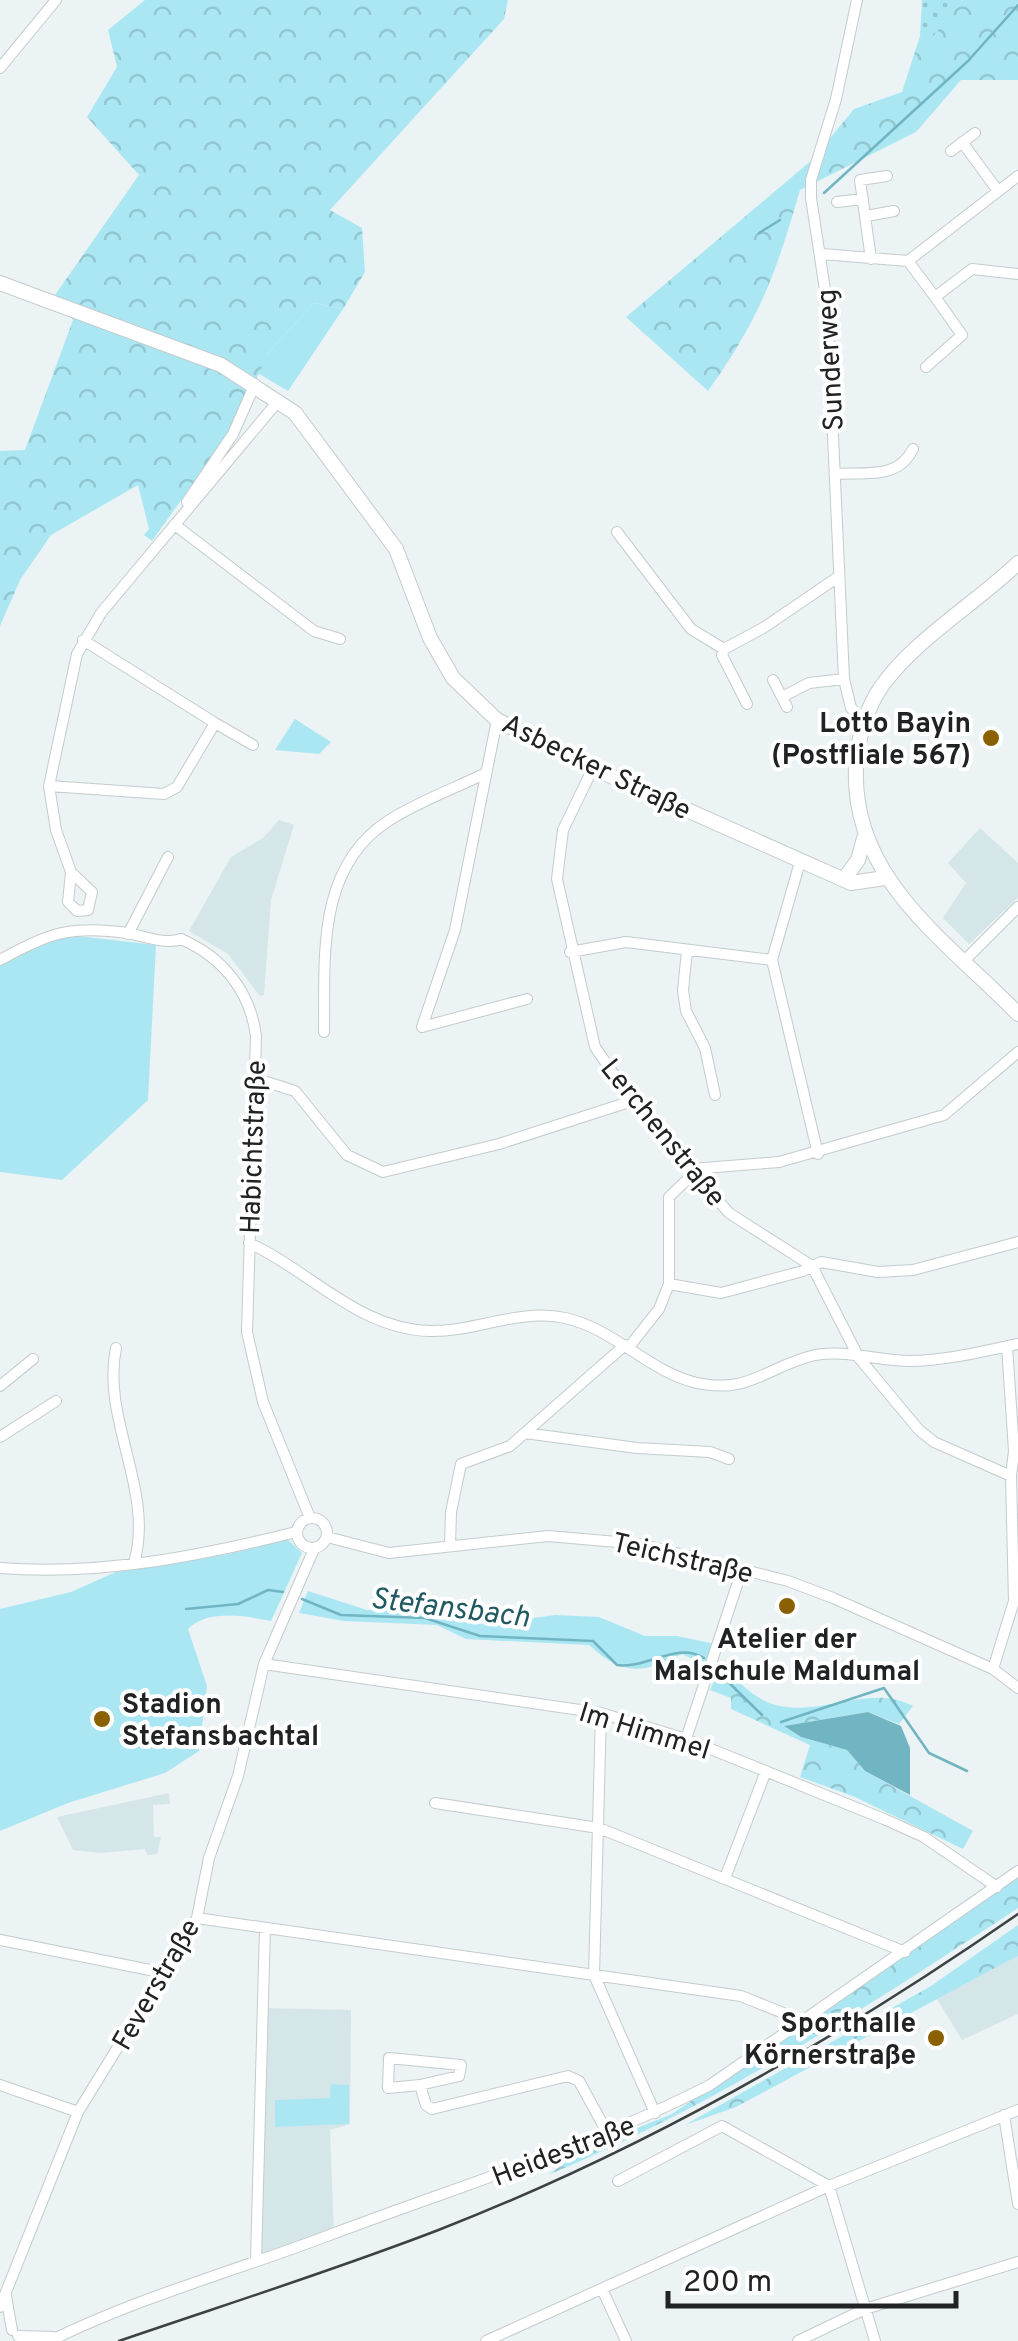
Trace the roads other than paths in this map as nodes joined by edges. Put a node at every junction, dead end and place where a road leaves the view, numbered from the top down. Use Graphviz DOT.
graph roads {
  1 [pos="56,0"];
  2 [pos="858,0"];
  3 [pos="0,68"];
  4 [pos="975,133"];
  5 [pos="962,142"];
  6 [pos="951,151"];
  7 [pos="887,176"];
  8 [pos="1018,176"];
  9 [pos="998,191"];
  10 [pos="863,199"];
  11 [pos="837,202"];
  12 [pos="894,211"];
  13 [pos="866,216"];
  14 [pos="822,254"];
  15 [pos="871,259"];
  16 [pos="908,261"];
  17 [pos="1018,274"];
  18 [pos="0,283"];
  19 [pos="935,297"];
  20 [pos="926,367"];
  21 [pos="255,384"];
  22 [pos="279,400"];
  23 [pos="913,449"];
  24 [pos="836,474"];
  25 [pos="175,525"];
  26 [pos="616,532"];
  27 [pos="1018,563"];
  28 [pos="838,576"];
  29 [pos="340,639"];
  30 [pos="83,640"];
  31 [pos="724,649"];
  32 [pos="773,680"];
  33 [pos="844,680"];
  34 [pos="746,704"];
  35 [pos="498,720"];
  36 [pos="865,720"];
  37 [pos="215,724"];
  38 [pos="253,746"];
  39 [pos="593,768"];
  40 [pos="484,774"];
  41 [pos="49,786"];
  42 [pos="864,838"];
  43 [pos="168,857"];
  44 [pos="800,862"];
  45 [pos="71,872"];
  46 [pos="881,872"];
  47 [pos="843,876"];
  48 [pos="1018,907"];
  49 [pos="128,934"];
  50 [pos="687,951"];
  51 [pos="570,952"];
  52 [pos="0,960"];
  53 [pos="772,960"];
  54 [pos="965,960"];
  55 [pos="527,1000"];
  56 [pos="1018,1014"];
  57 [pos="324,1032"];
  58 [pos="1018,1052"];
  59 [pos="254,1078"];
  60 [pos="715,1095"];
  61 [pos="632,1101"];
  62 [pos="818,1154"];
  63 [pos="693,1171"];
  64 [pos="1018,1242"];
  65 [pos="248,1243"];
  66 [pos="812,1266"];
  67 [pos="669,1284"];
  68 [pos="1012,1345"];
  69 [pos="627,1346"];
  70 [pos="116,1348"];
  71 [pos="859,1358"];
  72 [pos="33,1359"];
  73 [pos="0,1386"];
  74 [pos="56,1401"];
  75 [pos="526,1433"];
  76 [pos="0,1437"];
  77 [pos="729,1459"];
  78 [pos="1010,1476"];
  79 [pos="310,1518"];
  80 [pos="296,1532"];
  81 [pos="327,1537"];
  82 [pos="450,1546"];
  83 [pos="314,1549"];
  84 [pos="134,1563"];
  85 [pos="0,1568"];
  86 [pos="742,1570"];
  87 [pos="264,1664"];
  88 [pos="993,1669"];
  89 [pos="1018,1688"];
  90 [pos="602,1713"];
  91 [pos="686,1739"];
  92 [pos="766,1771"];
  93 [pos="435,1802"];
  94 [pos="599,1828"];
  95 [pos="1018,1871"];
  96 [pos="724,1878"];
  97 [pos="997,1887"];
  98 [pos="197,1918"];
  99 [pos="265,1928"];
  100 [pos="0,1941"];
  101 [pos="905,1952"];
  102 [pos="165,1974"];
  103 [pos="594,1974"];
  104 [pos="803,2021"];
  105 [pos="0,2085"];
  106 [pos="420,2085"];
  107 [pos="1018,2110"];
  108 [pos="78,2112"];
  109 [pos="655,2113"];
  110 [pos="1004,2116"];
  111 [pos="608,2134"];
  112 [pos="618,2181"];
  113 [pos="830,2186"];
  114 [pos="1018,2204"];
  115 [pos="256,2259"];
  116 [pos="1018,2262"];
  117 [pos="602,2289"];
  118 [pos="6,2295"];
  119 [pos="0,2307"];
  120 [pos="865,2309"];
  121 [pos="13,2334"];
  122 [pos="55,2338"];
  123 [pos="486,2341"];
  124 [pos="626,2341"];
  125 [pos="798,2341"];
  126 [pos="875,2341"];
  1 -- 3 [label="street"];
  2 -- 14 [label="street, Sunderweg"];
  4 -- 5 [label="street"];
  5 -- 6 [label="street"];
  5 -- 9 [label="street"];
  7 -- 10 [label="street"];
  8 -- 9 [label="street"];
  9 -- 16 [label="street"];
  10 -- 11 [label="street"];
  10 -- 13 [label="street"];
  12 -- 13 [label="street"];
  13 -- 15 [label="street"];
  14 -- 15 [label="street"];
  14 -- 24 [label="street, Sunderweg"];
  15 -- 16 [label="street"];
  16 -- 19 [label="street"];
  17 -- 19 [label="street"];
  18 -- 21 [label="main road, Asbecker Straße"];
  19 -- 20 [label="street"];
  21 -- 22 [label="main road, Asbecker Straße"];
  21 -- 25 [label="street"];
  22 -- 25 [label="street"];
  22 -- 35 [label="main road, Asbecker Straße"];
  23 -- 24 [label="street"];
  24 -- 28 [label="street, Sunderweg"];
  25 -- 29 [label="street"];
  25 -- 30 [label="street"];
  26 -- 31 [label="street"];
  27 -- 36 [label="main road"];
  28 -- 31 [label="street"];
  28 -- 33 [label="street, Sunderweg"];
  30 -- 37 [label="street"];
  30 -- 41 [label="street"];
  31 -- 34 [label="street"];
  32 -- 33 [label="street"];
  33 -- 36 [label="street, Sunderweg"];
  35 -- 39 [label="main road, Asbecker Straße"];
  35 -- 40 [label="street"];
  36 -- 42 [label="main road"];
  37 -- 38 [label="street"];
  37 -- 41 [label="street"];
  39 -- 44 [label="main road, Asbecker Straße"];
  39 -- 51 [label="street, Lerchenstraße"];
  40 -- 55 [label="street"];
  40 -- 57 [label="street"];
  41 -- 45 [label="street"];
  42 -- 46 [label="main road"];
  42 -- 47 [label="main road"];
  43 -- 49 [label="street"];
  44 -- 47 [label="main road, Asbecker Straße"];
  44 -- 53 [label="street"];
  46 -- 47 [label="main road"];
  46 -- 54 [label="main road"];
  48 -- 54 [label="street"];
  49 -- 52 [label="street, Habichtstraße"];
  49 -- 59 [label="street, Habichtstraße"];
  50 -- 51 [label="street"];
  50 -- 53 [label="street"];
  50 -- 60 [label="street"];
  51 -- 61 [label="street, Lerchenstraße"];
  53 -- 62 [label="street"];
  54 -- 56 [label="main road"];
  58 -- 62 [label="street"];
  59 -- 61 [label="street"];
  59 -- 65 [label="street, Habichtstraße"];
  61 -- 63 [label="street, Lerchenstraße"];
  62 -- 63 [label="street"];
  63 -- 66 [label="street, Lerchenstraße"];
  63 -- 67 [label="street"];
  64 -- 66 [label="street"];
  65 -- 69 [label="street"];
  65 -- 79 [label="street, Habichtstraße"];
  66 -- 67 [label="street"];
  66 -- 71 [label="street"];
  67 -- 69 [label="street"];
  68 -- 71 [label="street"];
  68 -- 78 [label="street"];
  69 -- 71 [label="street"];
  69 -- 75 [label="street"];
  70 -- 84 [label="street"];
  71 -- 78 [label="street"];
  72 -- 73 [label="street"];
  74 -- 76 [label="street"];
  75 -- 77 [label="street"];
  75 -- 82 [label="street"];
  78 -- 88 [label="street"];
  79 -- 80 [label="street"];
  79 -- 81 [label="street"];
  80 -- 83 [label="street"];
  80 -- 84 [label="street"];
  81 -- 82 [label="street, Teichstraße"];
  81 -- 83 [label="street"];
  82 -- 86 [label="street, Teichstraße"];
  83 -- 87 [label="street, Feverstraße"];
  84 -- 85 [label="street"];
  86 -- 88 [label="street, Teichstraße"];
  86 -- 91 [label="street"];
  87 -- 90 [label="street, Im Himmel"];
  87 -- 98 [label="street, Feverstraße"];
  88 -- 89 [label="street, Teichstraße"];
  90 -- 91 [label="street, Im Himmel"];
  90 -- 94 [label="street"];
  91 -- 92 [label="street, Im Himmel"];
  92 -- 96 [label="street"];
  92 -- 97 [label="street, Im Himmel"];
  93 -- 94 [label="street"];
  94 -- 96 [label="street"];
  94 -- 103 [label="street"];
  95 -- 97 [label="street, Heidestraße"];
  96 -- 101 [label="street"];
  97 -- 101 [label="street, Heidestraße"];
  98 -- 99 [label="street"];
  98 -- 102 [label="street, Feverstraße"];
  99 -- 103 [label="street"];
  99 -- 115 [label="street"];
  100 -- 102 [label="street"];
  101 -- 104 [label="street, Heidestraße"];
  102 -- 108 [label="street, Feverstraße"];
  103 -- 104 [label="street"];
  103 -- 109 [label="street"];
  104 -- 109 [label="street, Heidestraße"];
  105 -- 108 [label="street"];
  106 -- 106 [label="street"];
  106 -- 111 [label="street"];
  107 -- 110 [label="street"];
  108 -- 118 [label="street, Feverstraße"];
  109 -- 111 [label="street, Heidestraße"];
  110 -- 113 [label="street"];
  110 -- 114 [label="street"];
  111 -- 115 [label="street, Heidestraße"];
  112 -- 113 [label="street"];
  113 -- 117 [label="street"];
  113 -- 120 [label="street"];
  115 -- 122 [label="street, Heidestraße"];
  116 -- 120 [label="street"];
  117 -- 123 [label="street"];
  117 -- 124 [label="street"];
  118 -- 119 [label="street, Feverstraße"];
  118 -- 121 [label="street"];
  120 -- 125 [label="street"];
  120 -- 126 [label="street"];
  121 -- 122 [label="street, Heidestraße"];
}
